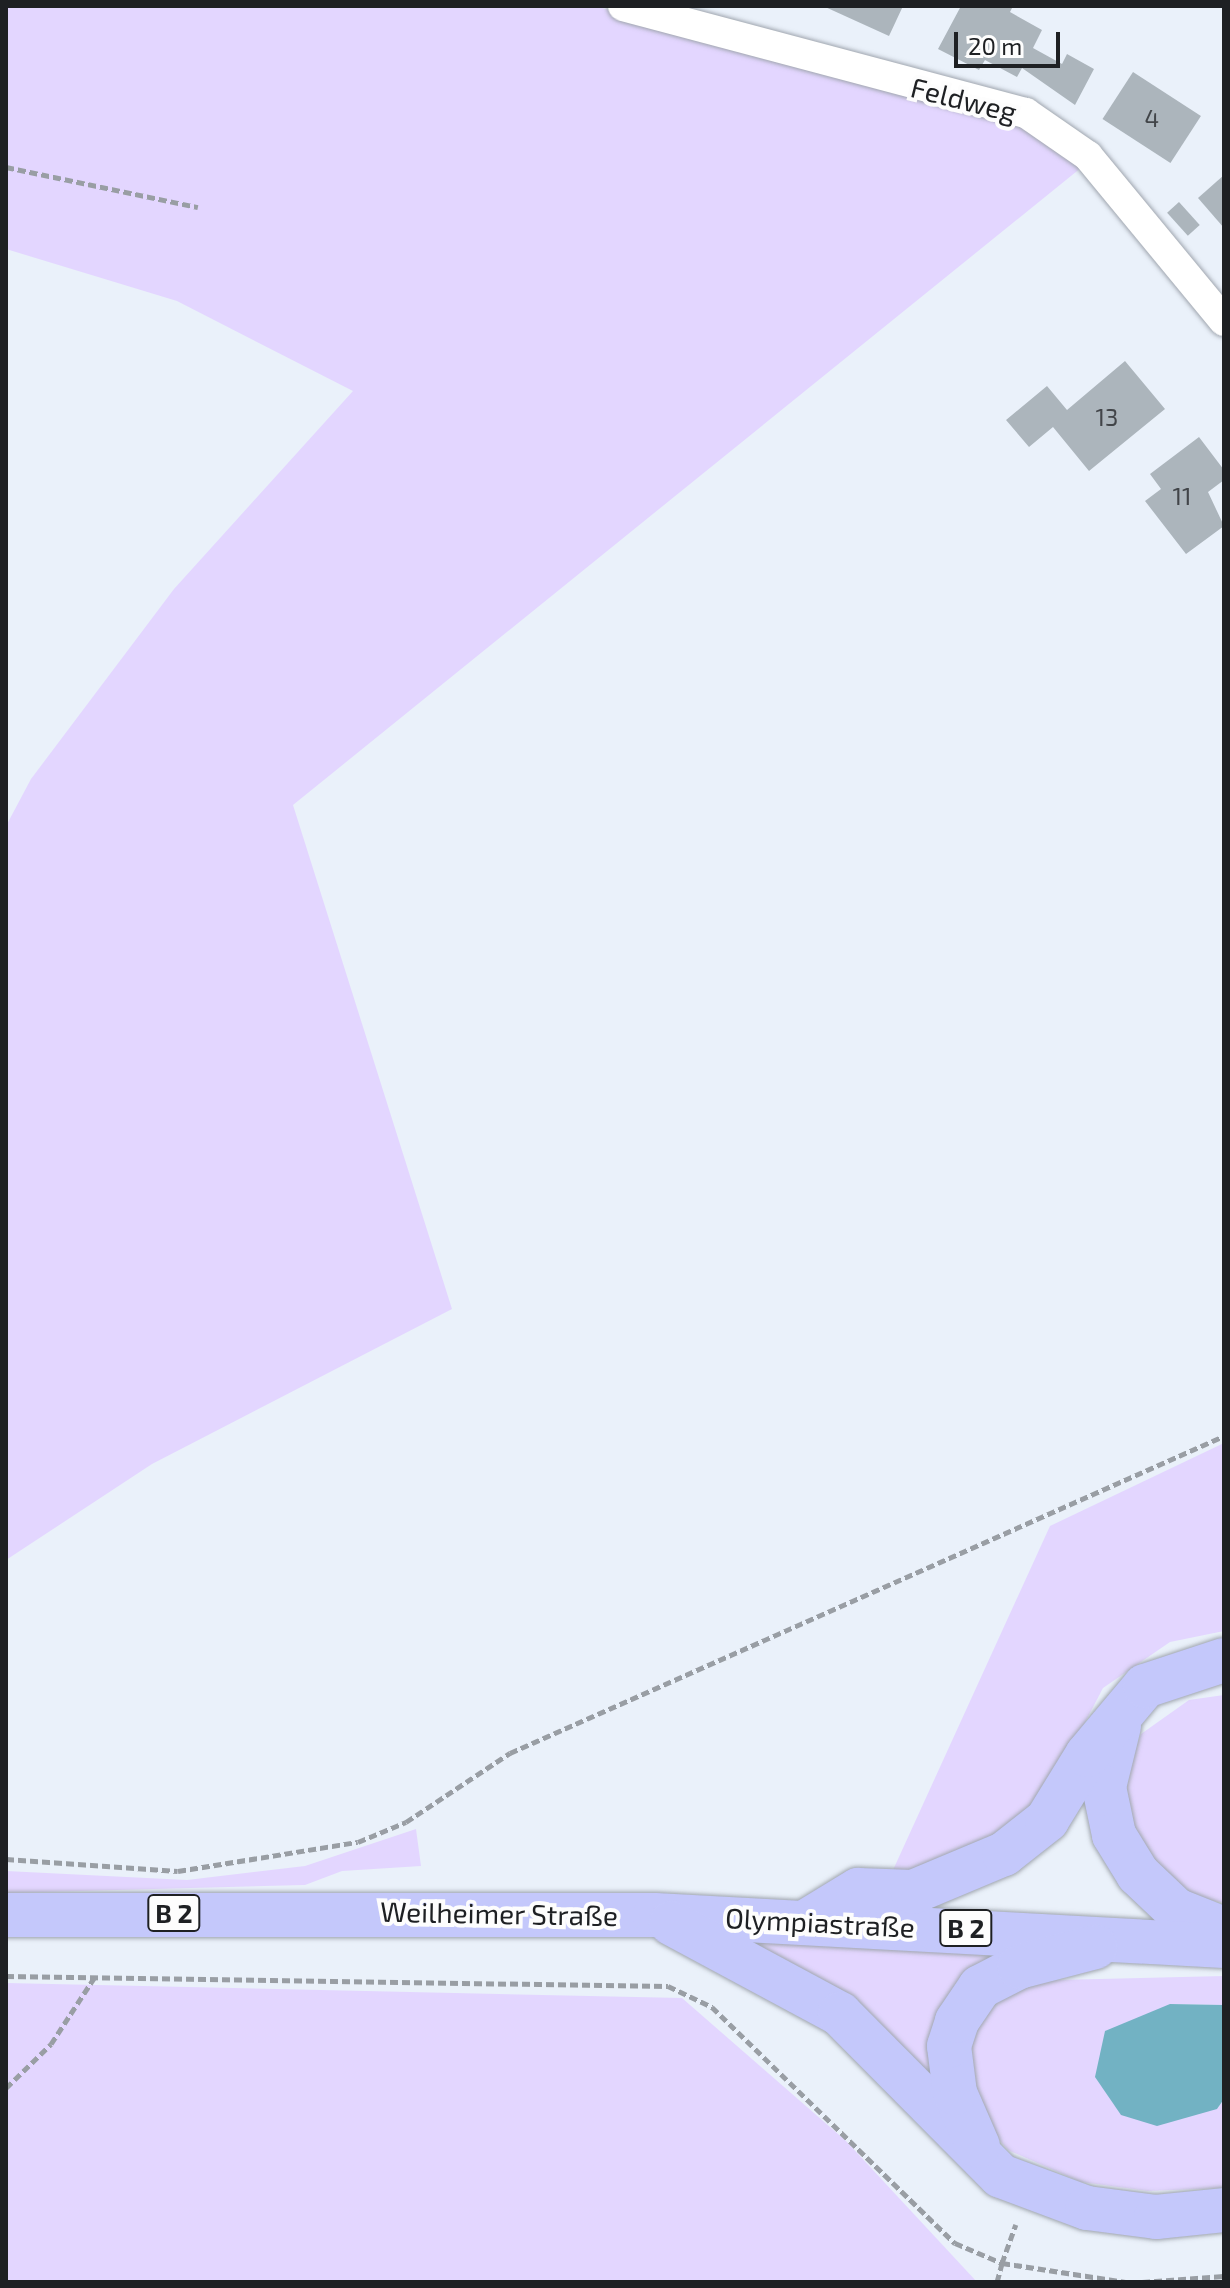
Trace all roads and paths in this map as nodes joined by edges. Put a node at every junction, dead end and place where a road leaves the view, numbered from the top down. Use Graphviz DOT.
graph roads {
  1 [pos="623,6"];
  2 [pos="6,167"];
  3 [pos="198,207"];
  4 [pos="1224,321"];
  5 [pos="1224,1436"];
  6 [pos="1224,1660"];
  7 [pos="1124,1713"];
  8 [pos="6,1859"];
  9 [pos="6,1915"];
  10 [pos="655,1915"];
  11 [pos="807,1921"];
  12 [pos="1224,1929"];
  13 [pos="1125,1936"];
  14 [pos="1224,1946"];
  15 [pos="6,1976"];
  16 [pos="95,1978"];
  17 [pos="6,2088"];
  18 [pos="1015,2183"];
  19 [pos="1224,2210"];
  20 [pos="1002,2263"];
  21 [pos="1224,2276"];
  22 [pos="997,2282"];
  23 [pos="1126,2282"];
  24 [pos="1142,2282"];
  1 -- 4 [label="street, Feldweg"];
  2 -- 3 [label="path"];
  5 -- 8 [label="path"];
  6 -- 7 [label="main road"];
  7 -- 11 [label="main road"];
  7 -- 12 [label="main road"];
  9 -- 10 [label="main road, Weilheimer Straße / B 2"];
  10 -- 11 [label="main road, Olympiastraße / B 2"];
  10 -- 18 [label="main road"];
  11 -- 13 [label="main road, Olympiastraße / B 2"];
  13 -- 14 [label="main road, Olympiastraße / B 2"];
  13 -- 18 [label="main road"];
  15 -- 16 [label="path"];
  16 -- 17 [label="path"];
  16 -- 20 [label="path"];
  18 -- 19 [label="main road"];
  18 -- 20 [label="path"];
  20 -- 22 [label="path"];
  20 -- 23 [label="path"];
  21 -- 24 [label="path"];
}
